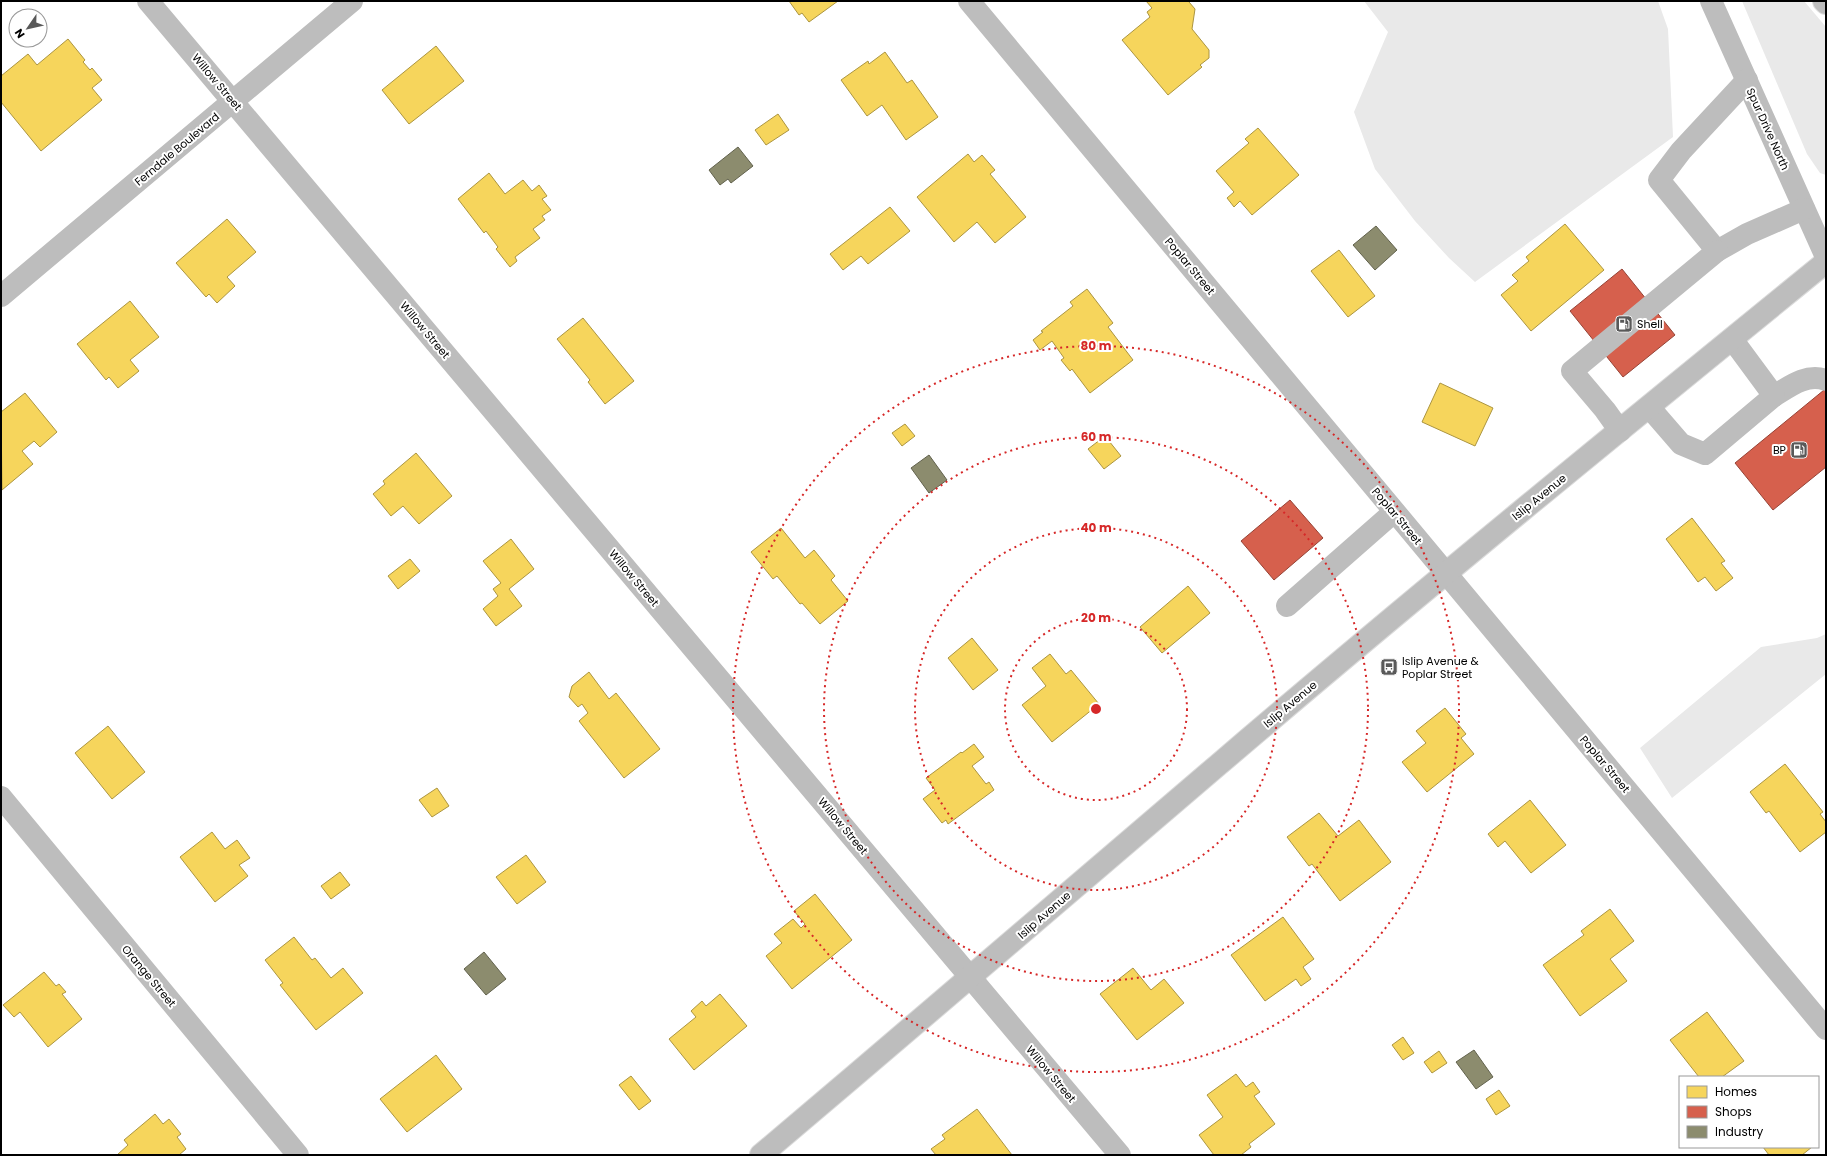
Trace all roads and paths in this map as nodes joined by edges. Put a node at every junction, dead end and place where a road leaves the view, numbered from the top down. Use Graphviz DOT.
graph roads {
  1 [pos="148,1"];
  2 [pos="352,1"];
  3 [pos="969,1"];
  4 [pos="1711,1"];
  5 [pos="1747,80"];
  6 [pos="233,101"];
  7 [pos="1804,209"];
  8 [pos="1717,251"];
  9 [pos="1826,257"];
  10 [pos="1826,262"];
  11 [pos="1,296"];
  12 [pos="1732,339"];
  13 [pos="1826,380"];
  14 [pos="1774,396"];
  15 [pos="1649,407"];
  16 [pos="1620,431"];
  17 [pos="1394,512"];
  18 [pos="1446,574"];
  19 [pos="1287,606"];
  20 [pos="1,796"];
  21 [pos="971,978"];
  22 [pos="1826,1029"];
  23 [pos="298,1155"];
  24 [pos="761,1155"];
  25 [pos="1120,1155"];
  1 -- 6 [label="street, Willow Street"];
  2 -- 6 [label="street, Ferndale Boulevard"];
  3 -- 17 [label="street, Poplar Street"];
  4 -- 5 [label="street, Spur Drive North"];
  5 -- 7 [label="street, Spur Drive North"];
  5 -- 8 [label="street"];
  6 -- 11 [label="street, Ferndale Boulevard"];
  6 -- 21 [label="street, Willow Street"];
  7 -- 8 [label="street"];
  7 -- 9 [label="street, Spur Drive North"];
  8 -- 16 [label="street"];
  10 -- 12 [label="street, Islip Avenue"];
  12 -- 14 [label="street"];
  12 -- 15 [label="street, Islip Avenue"];
  13 -- 14 [label="street"];
  14 -- 15 [label="street"];
  15 -- 16 [label="street, Islip Avenue"];
  16 -- 18 [label="street, Islip Avenue"];
  17 -- 18 [label="street, Poplar Street"];
  17 -- 19 [label="street"];
  18 -- 21 [label="street, Islip Avenue"];
  18 -- 22 [label="street, Poplar Street"];
  20 -- 23 [label="street, Orange Street"];
  21 -- 24 [label="street, Islip Avenue"];
  21 -- 25 [label="street, Willow Street"];
}
